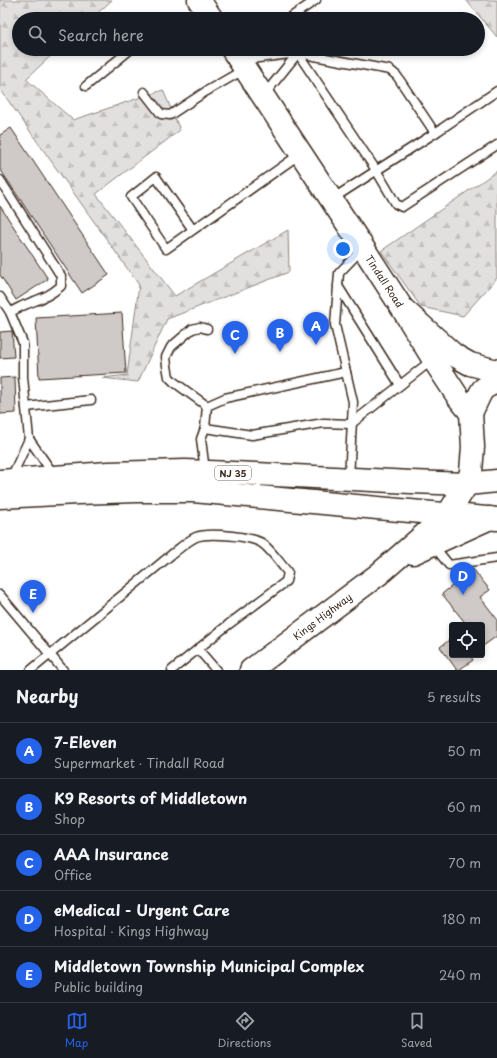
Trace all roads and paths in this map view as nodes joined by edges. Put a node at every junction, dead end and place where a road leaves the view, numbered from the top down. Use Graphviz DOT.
graph roads {
  1 [pos="316,0"];
  2 [pos="298,12"];
  3 [pos="123,56"];
  4 [pos="260,56"];
  5 [pos="292,56"];
  6 [pos="299,56"];
  7 [pos="321,56"];
  8 [pos="239,59"];
  9 [pos="86,86"];
  10 [pos="497,91"];
  11 [pos="144,92"];
  12 [pos="263,96"];
  13 [pos="435,133"];
  14 [pos="497,145"];
  15 [pos="301,153"];
  16 [pos="376,170"];
  17 [pos="0,180"];
  18 [pos="331,199"];
  19 [pos="193,230"];
  20 [pos="363,247"];
  21 [pos="338,286"];
  22 [pos="0,297"];
  23 [pos="402,308"];
  24 [pos="10,312"];
  25 [pos="207,329"];
  26 [pos="433,359"];
  27 [pos="346,372"];
  28 [pos="497,372"];
  29 [pos="497,381"];
  30 [pos="400,385"];
  31 [pos="91,400"];
  32 [pos="207,406"];
  33 [pos="26,407"];
  34 [pos="471,412"];
  35 [pos="351,424"];
  36 [pos="205,428"];
  37 [pos="29,438"];
  38 [pos="205,472"];
  39 [pos="55,477"];
  40 [pos="349,479"];
  41 [pos="497,481"];
  42 [pos="467,484"];
  43 [pos="3,486"];
  44 [pos="448,514"];
  45 [pos="494,519"];
  46 [pos="433,545"];
  47 [pos="497,558"];
  48 [pos="393,562"];
  49 [pos="0,595"];
  50 [pos="198,649"];
  51 [pos="50,655"];
  52 [pos="31,670"];
  53 [pos="63,670"];
  54 [pos="172,670"];
  55 [pos="216,670"];
  56 [pos="251,670"];
  1 -- 2 [label="lane"];
  3 -- 9 [label="lane"];
  4 -- 8 [label="lane"];
  5 -- 12 [label="lane"];
  6 -- 16 [label="lane"];
  7 -- 13 [label="lane"];
  8 -- 11 [label="lane"];
  8 -- 12 [label="main road, Tindall Road"];
  10 -- 13 [label="lane"];
  12 -- 15 [label="main road, Tindall Road"];
  13 -- 16 [label="lane"];
  14 -- 16 [label="lane"];
  15 -- 18 [label="main road, Tindall Road"];
  15 -- 19 [label="lane"];
  16 -- 18 [label="lane"];
  17 -- 24 [label="lane"];
  18 -- 20 [label="main road, Tindall Road"];
  19 -- 19 [label="lane"];
  20 -- 21 [label="lane"];
  20 -- 23 [label="main road, Tindall Road"];
  21 -- 27 [label="lane"];
  21 -- 30 [label="lane"];
  22 -- 24 [label="lane"];
  23 -- 26 [label="main road, Tindall Road"];
  23 -- 28 [label="main road"];
  24 -- 33 [label="lane"];
  25 -- 32 [label="lane"];
  26 -- 30 [label="lane"];
  26 -- 34 [label="main road, Tindall Road"];
  27 -- 32 [label="lane"];
  27 -- 35 [label="lane"];
  29 -- 34 [label="main road"];
  30 -- 35 [label="lane"];
  31 -- 33 [label="lane"];
  32 -- 36 [label="lane"];
  33 -- 37 [label="lane"];
  34 -- 42 [label="main road"];
  35 -- 36 [label="lane"];
  35 -- 40 [label="lane"];
  36 -- 38 [label="lane"];
  37 -- 39 [label="lane"];
  37 -- 43 [label="lane"];
  38 -- 39 [label="main road, NJ 35"];
  38 -- 40 [label="main road, NJ 35"];
  39 -- 43 [label="main road, NJ 35"];
  40 -- 42 [label="main road, NJ 35"];
  41 -- 42 [label="main road, NJ 35"];
  42 -- 44 [label="main road, Kings Highway"];
  43 -- 44 [label="main road, NJ 35"];
  44 -- 45 [label="main road, NJ 35"];
  44 -- 48 [label="main road, Kings Highway"];
  45 -- 46 [label="main road, Kings Highway"];
  46 -- 47 [label="lane"];
  46 -- 48 [label="main road, Kings Highway"];
  48 -- 56 [label="main road, Kings Highway"];
  49 -- 51 [label="lane"];
  50 -- 51 [label="lane"];
  50 -- 54 [label="lane"];
  50 -- 55 [label="lane"];
  51 -- 52 [label="lane"];
  51 -- 53 [label="lane"];
}
